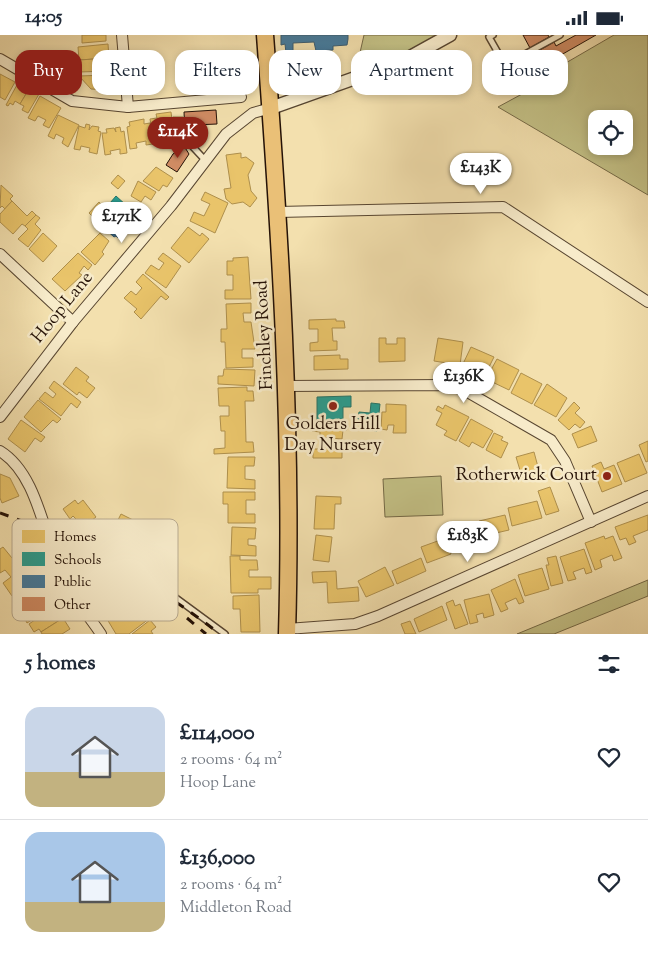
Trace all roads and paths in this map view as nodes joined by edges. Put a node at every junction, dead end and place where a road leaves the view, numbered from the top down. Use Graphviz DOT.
graph roads {
  1 [pos="122,35"];
  2 [pos="265,35"];
  3 [pos="450,35"];
  4 [pos="493,35"];
  5 [pos="560,35"];
  6 [pos="0,59"];
  7 [pos="241,97"];
  8 [pos="128,107"];
  9 [pos="271,108"];
  10 [pos="191,141"];
  11 [pos="205,160"];
  12 [pos="278,212"];
  13 [pos="0,254"];
  14 [pos="648,302"];
  15 [pos="73,323"];
  16 [pos="287,386"];
  17 [pos="0,417"];
  18 [pos="0,451"];
  19 [pos="648,495"];
  20 [pos="41,519"];
  21 [pos="591,522"];
  22 [pos="178,599"];
  23 [pos="92,621"];
  24 [pos="287,632"];
  25 [pos="101,634"];
  26 [pos="225,634"];
  1 -- 8 [label="street"];
  2 -- 9 [label="main road, Finchley Road"];
  3 -- 9 [label="street, Hoop Lane"];
  4 -- 5 [label="lane"];
  6 -- 8 [label="street"];
  7 -- 8 [label="street"];
  9 -- 11 [label="street, Hoop Lane"];
  9 -- 12 [label="main road, Finchley Road"];
  10 -- 11 [label="lane"];
  11 -- 15 [label="street, Hoop Lane"];
  12 -- 14 [label="street"];
  12 -- 16 [label="main road, Finchley Road"];
  13 -- 15 [label="street"];
  15 -- 17 [label="street, Hoop Lane"];
  16 -- 21 [label="street"];
  16 -- 24 [label="main road, Finchley Road"];
  18 -- 20 [label="street"];
  19 -- 21 [label="street"];
  21 -- 24 [label="street"];
  22 -- 26 [label="lane"];
  23 -- 25 [label="street"];
}
